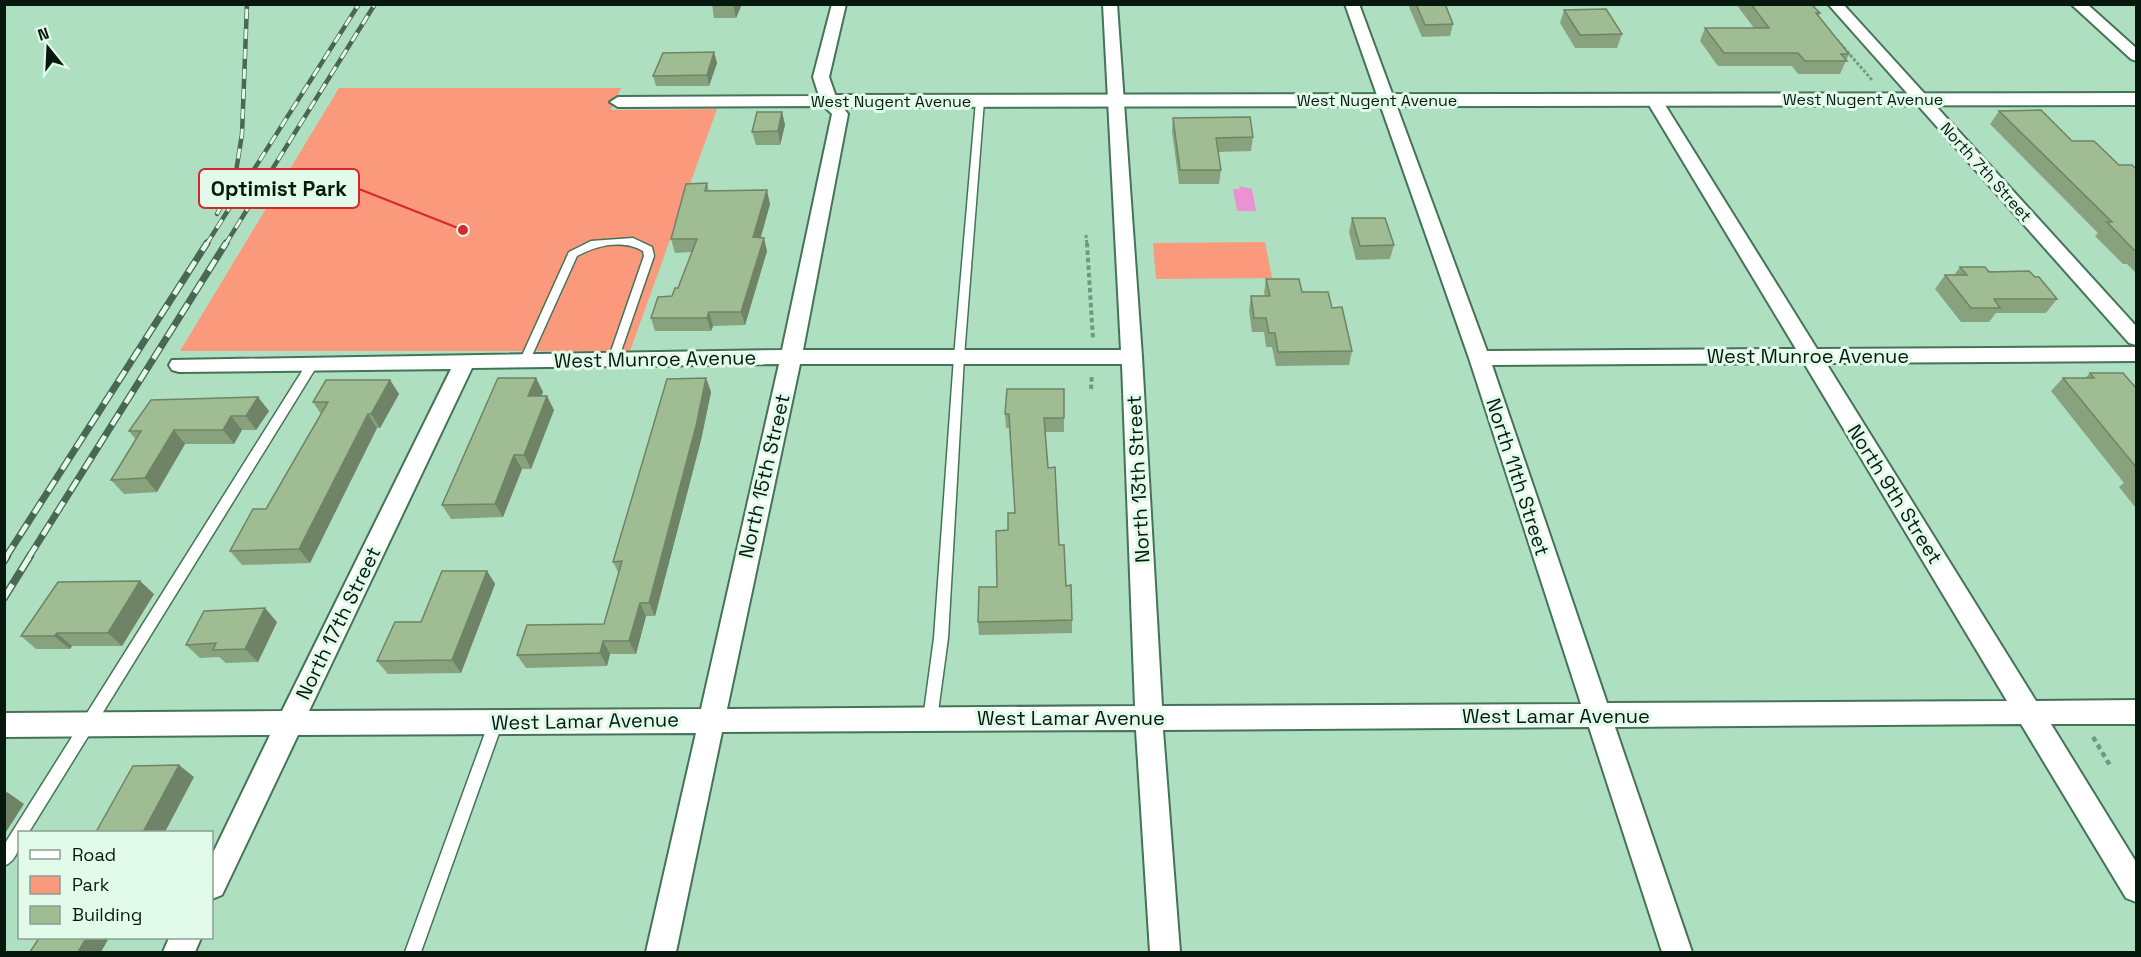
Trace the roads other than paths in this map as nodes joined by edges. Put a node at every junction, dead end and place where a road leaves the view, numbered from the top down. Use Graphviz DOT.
graph roads {
  1 [pos="839,4"];
  2 [pos="1110,4"];
  3 [pos="1352,4"];
  4 [pos="1835,4"];
  5 [pos="2078,4"];
  6 [pos="2136,56"];
  7 [pos="1921,99"];
  8 [pos="2136,99"];
  9 [pos="1385,100"];
  10 [pos="1654,100"];
  11 [pos="830,101"];
  12 [pos="980,101"];
  13 [pos="1116,101"];
  14 [pos="618,102"];
  15 [pos="2136,338"];
  16 [pos="2136,354"];
  17 [pos="1810,356"];
  18 [pos="790,357"];
  19 [pos="959,357"];
  20 [pos="1132,357"];
  21 [pos="1479,358"];
  22 [pos="525,360"];
  23 [pos="613,360"];
  24 [pos="465,361"];
  25 [pos="313,363"];
  26 [pos="179,365"];
  27 [pos="2136,712"];
  28 [pos="2031,714"];
  29 [pos="1597,716"];
  30 [pos="930,718"];
  31 [pos="1149,718"];
  32 [pos="710,719"];
  33 [pos="496,722"];
  34 [pos="4,724"];
  35 [pos="89,724"];
  36 [pos="290,724"];
  37 [pos="22,831"];
  38 [pos="18,837"];
  39 [pos="4,859"];
  40 [pos="213,883"];
  41 [pos="2136,888"];
  42 [pos="412,952"];
  43 [pos="661,952"];
  44 [pos="1165,952"];
  45 [pos="1677,952"];
  1 -- 11 [label="street, North 15th Street"];
  2 -- 13 [label="street, North 13th Street"];
  3 -- 9 [label="street, North 11th Street"];
  4 -- 7 [label="street, North 7th Street"];
  5 -- 6 [label="street"];
  7 -- 8 [label="street, West Nugent Avenue"];
  7 -- 10 [label="street, West Nugent Avenue"];
  7 -- 15 [label="street, North 7th Street"];
  9 -- 10 [label="street, West Nugent Avenue"];
  9 -- 13 [label="street, West Nugent Avenue"];
  9 -- 21 [label="street, North 11th Street"];
  10 -- 17 [label="street, North 9th Street"];
  11 -- 12 [label="street, West Nugent Avenue"];
  11 -- 14 [label="street, West Nugent Avenue"];
  11 -- 18 [label="street, North 15th Street"];
  12 -- 13 [label="street, West Nugent Avenue"];
  12 -- 19 [label="lane"];
  13 -- 20 [label="street, North 13th Street"];
  16 -- 17 [label="street, West Munroe Avenue"];
  17 -- 21 [label="street, West Munroe Avenue"];
  17 -- 28 [label="street, North 9th Street"];
  18 -- 19 [label="street, West Munroe Avenue"];
  18 -- 23 [label="street, West Munroe Avenue"];
  18 -- 32 [label="street, North 15th Street"];
  19 -- 20 [label="street, West Munroe Avenue"];
  19 -- 30 [label="lane"];
  20 -- 31 [label="street, North 13th Street"];
  21 -- 29 [label="street, North 11th Street"];
  22 -- 23 [label="street, West Munroe Avenue"];
  22 -- 23 [label="lane"];
  22 -- 24 [label="street, West Munroe Avenue"];
  24 -- 25 [label="street, West Munroe Avenue"];
  24 -- 36 [label="street, North 17th Street"];
  25 -- 26 [label="street, West Munroe Avenue"];
  25 -- 35 [label="lane"];
  27 -- 28 [label="street, West Lamar Avenue"];
  28 -- 29 [label="street, West Lamar Avenue"];
  28 -- 41 [label="street, North 9th Street"];
  29 -- 31 [label="street, West Lamar Avenue"];
  29 -- 45 [label="street, North 11th Street"];
  30 -- 31 [label="street, West Lamar Avenue"];
  30 -- 32 [label="street, West Lamar Avenue"];
  31 -- 44 [label="street, North 13th Street"];
  32 -- 33 [label="street, West Lamar Avenue"];
  32 -- 43 [label="street, North 15th Street"];
  33 -- 36 [label="street, West Lamar Avenue"];
  33 -- 42 [label="lane"];
  34 -- 35 [label="street, West Lamar Avenue"];
  35 -- 36 [label="street, West Lamar Avenue"];
  35 -- 37 [label="lane"];
  36 -- 40 [label="street, North 17th Street"];
  38 -- 39 [label="lane"];
}
